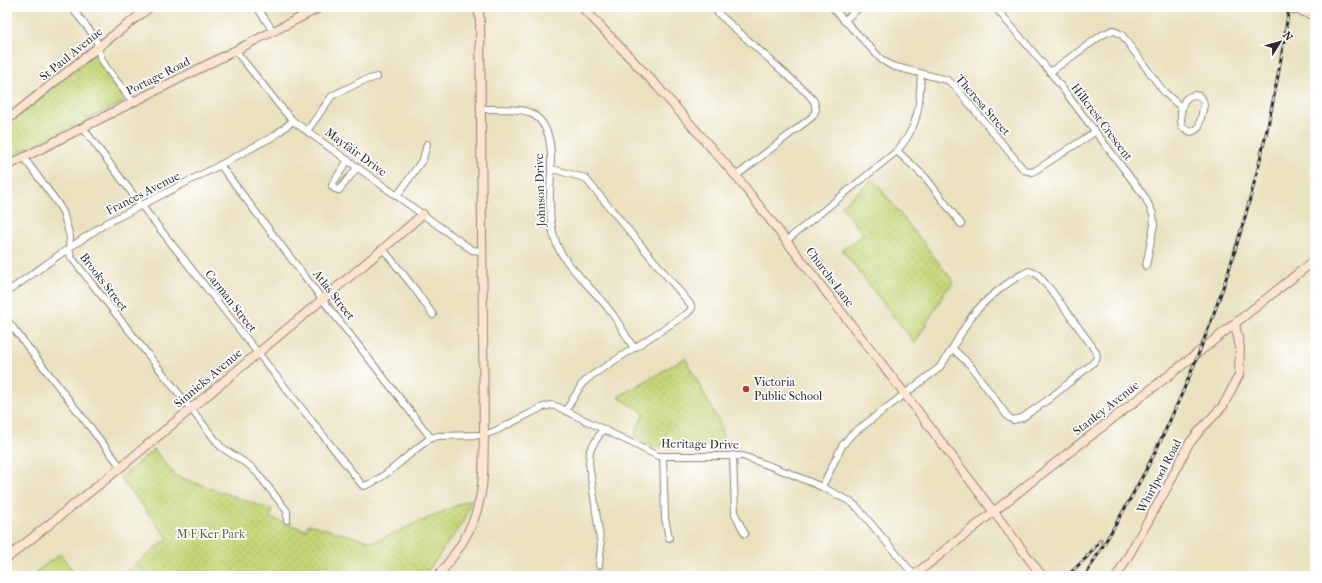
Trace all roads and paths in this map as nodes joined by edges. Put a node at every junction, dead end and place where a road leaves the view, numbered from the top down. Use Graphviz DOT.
graph roads {
  1 [pos="71,7"];
  2 [pos="150,7"];
  3 [pos="257,7"];
  4 [pos="321,7"];
  5 [pos="478,7"];
  6 [pos="582,7"];
  7 [pos="713,7"];
  8 [pos="832,7"];
  9 [pos="860,7"];
  10 [pos="995,7"];
  11 [pos="1285,7"];
  12 [pos="1315,16"];
  13 [pos="844,21"];
  14 [pos="273,31"];
  15 [pos="98,46"];
  16 [pos="235,50"];
  17 [pos="1050,72"];
  18 [pos="921,73"];
  19 [pos="377,78"];
  20 [pos="132,102"];
  21 [pos="1182,108"];
  22 [pos="480,109"];
  23 [pos="7,120"];
  24 [pos="293,121"];
  25 [pos="83,128"];
  26 [pos="306,130"];
  27 [pos="1095,132"];
  28 [pos="427,144"];
  29 [pos="897,151"];
  30 [pos="24,158"];
  31 [pos="348,160"];
  32 [pos="220,165"];
  33 [pos="7,166"];
  34 [pos="358,168"];
  35 [pos="552,169"];
  36 [pos="736,176"];
  37 [pos="397,196"];
  38 [pos="141,205"];
  39 [pos="422,214"];
  40 [pos="962,224"];
  41 [pos="787,240"];
  42 [pos="69,248"];
  43 [pos="383,249"];
  44 [pos="481,251"];
  45 [pos="1315,260"];
  46 [pos="1146,266"];
  47 [pos="7,292"];
  48 [pos="322,300"];
  49 [pos="433,315"];
  50 [pos="7,320"];
  51 [pos="1235,324"];
  52 [pos="633,348"];
  53 [pos="953,349"];
  54 [pos="258,353"];
  55 [pos="905,394"];
  56 [pos="190,409"];
  57 [pos="566,410"];
  58 [pos="602,429"];
  59 [pos="484,435"];
  60 [pos="431,438"];
  61 [pos="733,455"];
  62 [pos="664,456"];
  63 [pos="121,466"];
  64 [pos="822,487"];
  65 [pos="993,511"];
  66 [pos="287,520"];
  67 [pos="745,534"];
  68 [pos="669,538"];
  69 [pos="7,558"];
  70 [pos="599,566"];
  71 [pos="438,576"];
  72 [pos="913,576"];
  73 [pos="1042,576"];
  74 [pos="1117,576"];
  1 -- 15 [label="street"];
  2 -- 15 [label="street, St Paul Avenue"];
  3 -- 14 [label="street"];
  4 -- 14 [label="street, Portage Road"];
  5 -- 22 [label="street"];
  6 -- 36 [label="street, Churchs Lane"];
  7 -- 36 [label="street"];
  8 -- 13 [label="street, Theresa Street"];
  9 -- 13 [label="street"];
  10 -- 17 [label="street, Hillcrest Crescent"];
  11 -- 12 [label="street, bridge"];
  13 -- 18 [label="street, Theresa Street"];
  14 -- 16 [label="street, Portage Road"];
  15 -- 20 [label="street"];
  15 -- 23 [label="street, St Paul Avenue"];
  16 -- 20 [label="street, Portage Road"];
  16 -- 24 [label="street, Mayfair Drive"];
  17 -- 21 [label="street"];
  17 -- 27 [label="street, Hillcrest Crescent"];
  18 -- 27 [label="street, Theresa Street"];
  18 -- 29 [label="street"];
  19 -- 26 [label="street"];
  20 -- 25 [label="street, Portage Road"];
  21 -- 21 [label="street"];
  22 -- 35 [label="street, Johnson Drive"];
  22 -- 44 [label="street"];
  24 -- 26 [label="street, Mayfair Drive"];
  24 -- 32 [label="street, Frances Avenue"];
  25 -- 30 [label="street, Portage Road"];
  25 -- 38 [label="street, Carman Street"];
  26 -- 31 [label="street, Mayfair Drive"];
  27 -- 46 [label="street, Hillcrest Crescent"];
  28 -- 37 [label="street"];
  29 -- 40 [label="street"];
  29 -- 41 [label="street"];
  30 -- 33 [label="street, Portage Road"];
  30 -- 42 [label="street, Brooks Street"];
  31 -- 34 [label="street, Mayfair Drive"];
  31 -- 34 [label="street"];
  32 -- 38 [label="street, Frances Avenue"];
  32 -- 48 [label="street, Atlas Street"];
  34 -- 37 [label="street, Mayfair Drive"];
  35 -- 52 [label="street, Johnson Drive"];
  35 -- 52 [label="street"];
  36 -- 41 [label="street, Churchs Lane"];
  37 -- 39 [label="street, Mayfair Drive"];
  38 -- 42 [label="street, Frances Avenue"];
  38 -- 54 [label="street, Carman Street"];
  39 -- 43 [label="street, Sinnicks Avenue"];
  39 -- 44 [label="street, Mayfair Drive"];
  41 -- 55 [label="street, Churchs Lane"];
  42 -- 47 [label="street, Frances Avenue"];
  42 -- 56 [label="street, Brooks Street"];
  43 -- 48 [label="street, Sinnicks Avenue"];
  43 -- 49 [label="street"];
  44 -- 59 [label="street"];
  45 -- 51 [label="street, Stanley Avenue"];
  48 -- 54 [label="street, Sinnicks Avenue"];
  48 -- 60 [label="street, Atlas Street"];
  50 -- 63 [label="street"];
  51 -- 65 [label="street, Stanley Avenue"];
  51 -- 74 [label="street, Whirlpool Road"];
  52 -- 57 [label="street"];
  53 -- 53 [label="street"];
  53 -- 55 [label="street"];
  54 -- 56 [label="street, Sinnicks Avenue"];
  54 -- 60 [label="street, Carman Street"];
  55 -- 64 [label="street"];
  55 -- 65 [label="street, Churchs Lane"];
  56 -- 63 [label="street, Sinnicks Avenue"];
  56 -- 66 [label="street, Brooks Street"];
  57 -- 58 [label="street, Heritage Drive"];
  57 -- 59 [label="street, Heritage Drive"];
  58 -- 62 [label="street, Heritage Drive"];
  58 -- 70 [label="street"];
  59 -- 60 [label="street"];
  59 -- 71 [label="street"];
  61 -- 62 [label="street, Heritage Drive"];
  61 -- 64 [label="street, Heritage Drive"];
  61 -- 67 [label="street"];
  62 -- 68 [label="street"];
  63 -- 69 [label="street, Sinnicks Avenue"];
  64 -- 72 [label="street, Heritage Drive"];
  65 -- 72 [label="street, Stanley Avenue"];
  65 -- 73 [label="street, Churchs Lane"];
}
